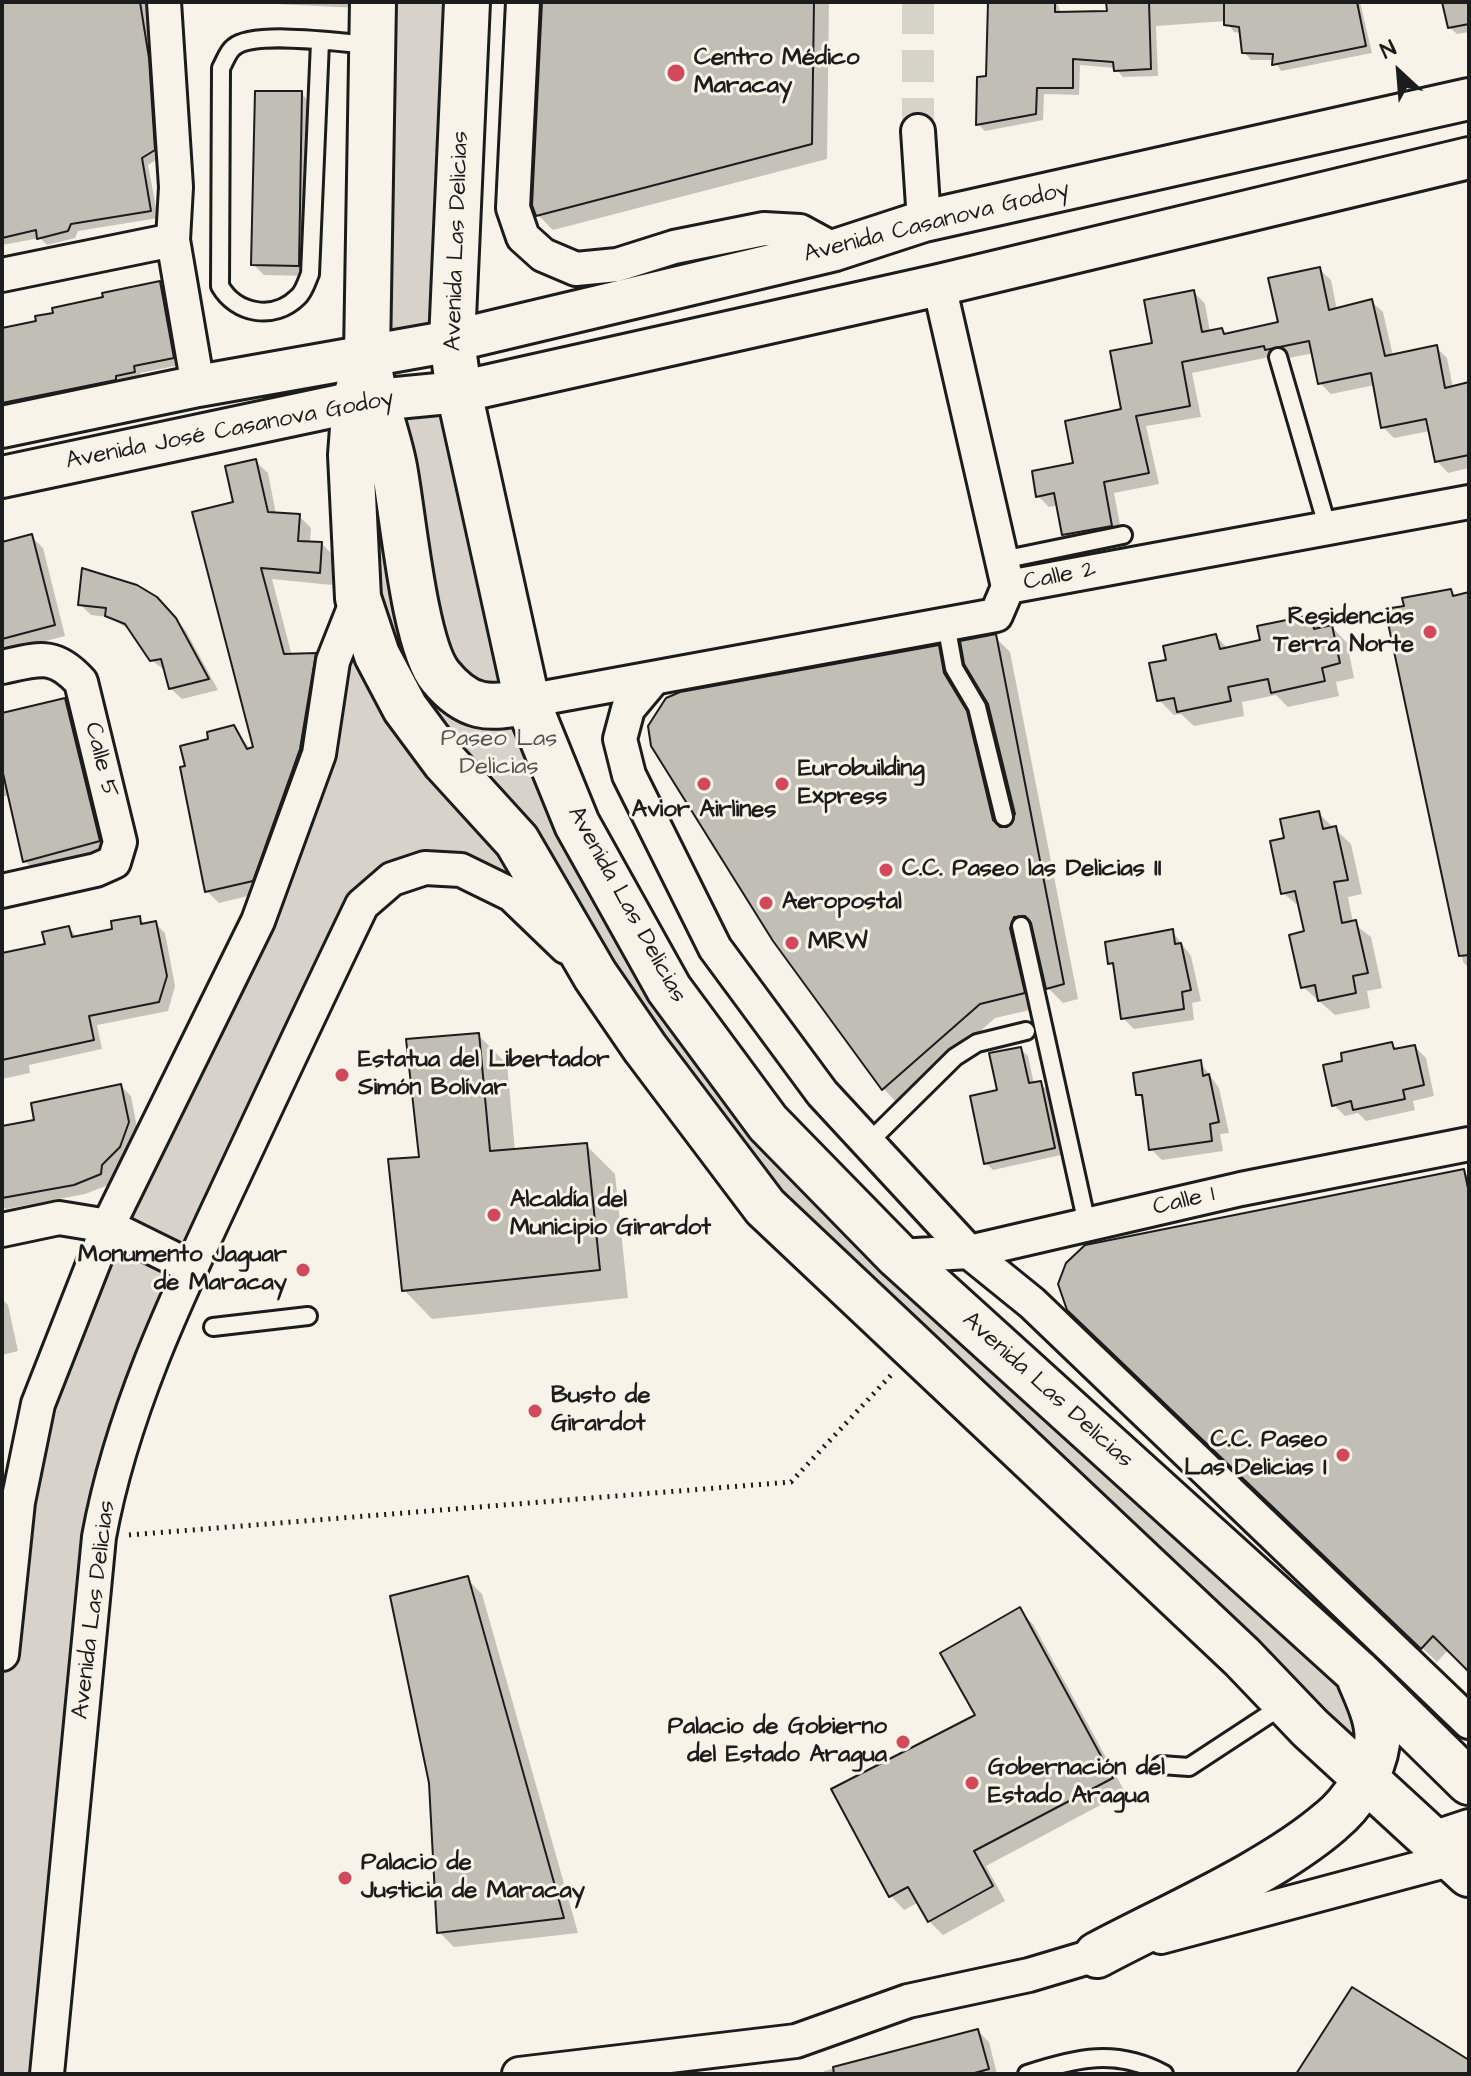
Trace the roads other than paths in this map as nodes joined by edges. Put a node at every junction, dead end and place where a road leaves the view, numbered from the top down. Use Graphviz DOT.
graph roads {
  1 [pos="164,2"];
  2 [pos="373,2"];
  3 [pos="467,2"];
  4 [pos="523,2"];
  5 [pos="320,42"];
  6 [pos="373,45"];
  7 [pos="1469,99"];
  8 [pos="918,131"];
  9 [pos="1469,158"];
  10 [pos="924,221"];
  11 [pos="173,240"];
  12 [pos="835,250"];
  13 [pos="2,275"];
  14 [pos="939,285"];
  15 [pos="452,341"];
  16 [pos="367,354"];
  17 [pos="1278,357"];
  18 [pos="198,386"];
  19 [pos="459,392"];
  20 [pos="365,401"];
  21 [pos="2,427"];
  22 [pos="2,477"];
  23 [pos="1469,502"];
  24 [pos="1328,529"];
  25 [pos="1123,535"];
  26 [pos="1005,574"];
  27 [pos="358,598"];
  28 [pos="946,624"];
  29 [pos="2,667"];
  30 [pos="654,678"];
  31 [pos="527,701"];
  32 [pos="1004,817"];
  33 [pos="2,891"];
  34 [pos="1021,926"];
  35 [pos="595,975"];
  36 [pos="1026,1031"];
  37 [pos="868,1143"];
  38 [pos="1469,1144"];
  39 [pos="1087,1224"];
  40 [pos="108,1226"];
  41 [pos="2,1230"];
  42 [pos="969,1252"];
  43 [pos="898,1256"];
  44 [pos="191,1267"];
  45 [pos="308,1316"];
  46 [pos="213,1327"];
  47 [pos="2,1654"];
  48 [pos="1357,1672"];
  49 [pos="1286,1703"];
  50 [pos="1469,1722"];
  51 [pos="1161,1765"];
  52 [pos="1366,1779"];
  53 [pos="1469,1782"];
  54 [pos="1458,1851"];
  55 [pos="1097,1955"];
  56 [pos="581,2070"];
  57 [pos="47,2074"];
  58 [pos="519,2074"];
  59 [pos="1027,2074"];
  60 [pos="1164,2074"];
  1 -- 11 [label="street"];
  2 -- 6 [label="main road"];
  3 -- 15 [label="main road, Avenida Las Delicias"];
  4 -- 12 [label="street"];
  5 -- 5 [label="lane"];
  5 -- 6 [label="lane"];
  6 -- 16 [label="main road"];
  7 -- 10 [label="street, Avenida Casanova Godoy"];
  8 -- 10 [label="street"];
  9 -- 14 [label="street"];
  10 -- 12 [label="street, Avenida Casanova Godoy"];
  11 -- 13 [label="street"];
  11 -- 18 [label="street"];
  12 -- 15 [label="street, Avenida Casanova Godoy"];
  14 -- 19 [label="street"];
  14 -- 26 [label="street"];
  15 -- 16 [label="street, Avenida José Casanova Godoy"];
  15 -- 19 [label="main road, Avenida Las Delicias"];
  16 -- 18 [label="street, Avenida José Casanova Godoy"];
  16 -- 20 [label="main road"];
  17 -- 24 [label="lane"];
  18 -- 21 [label="street, Avenida José Casanova Godoy"];
  19 -- 20 [label="street, Avenida José Casanova Godoy"];
  19 -- 31 [label="main road, Avenida Las Delicias"];
  20 -- 22 [label="street, Avenida José Casanova Godoy"];
  20 -- 27 [label="main road, Avenida Las Delicias"];
  20 -- 31 [label="main road"];
  23 -- 24 [label="street, Calle 2"];
  24 -- 26 [label="street, Calle 2"];
  25 -- 26 [label="lane"];
  26 -- 28 [label="street, Calle 2"];
  27 -- 35 [label="main road, Avenida Las Delicias"];
  27 -- 40 [label="street, Avenida Las Delicias"];
  28 -- 30 [label="street, Calle 2"];
  28 -- 32 [label="lane"];
  29 -- 33 [label="street, Calle 5"];
  30 -- 31 [label="street, Calle 2"];
  30 -- 37 [label="street"];
  31 -- 43 [label="main road, Avenida Las Delicias"];
  34 -- 39 [label="lane"];
  35 -- 44 [label="street, Avenida Las Delicias"];
  35 -- 49 [label="main road, Avenida Las Delicias"];
  36 -- 37 [label="lane"];
  37 -- 42 [label="street"];
  38 -- 39 [label="street, Calle 1"];
  39 -- 42 [label="street, Calle 1"];
  40 -- 41 [label="street"];
  40 -- 44 [label="street"];
  40 -- 47 [label="street, Avenida Las Delicias"];
  42 -- 43 [label="street, Calle 1"];
  42 -- 50 [label="street"];
  43 -- 48 [label="main road, Avenida Las Delicias"];
  44 -- 57 [label="street, Avenida Las Delicias"];
  45 -- 46 [label="lane"];
  48 -- 52 [label="main road"];
  48 -- 53 [label="main road, Avenida Las Delicias"];
  49 -- 51 [label="lane"];
  49 -- 52 [label="main road, Avenida Las Delicias"];
  52 -- 54 [label="main road, Avenida Las Delicias"];
  52 -- 55 [label="main road"];
  54 -- 55 [label="street"];
  55 -- 56 [label="street"];
  56 -- 58 [label="street"];
  59 -- 60 [label="lane"];
}
